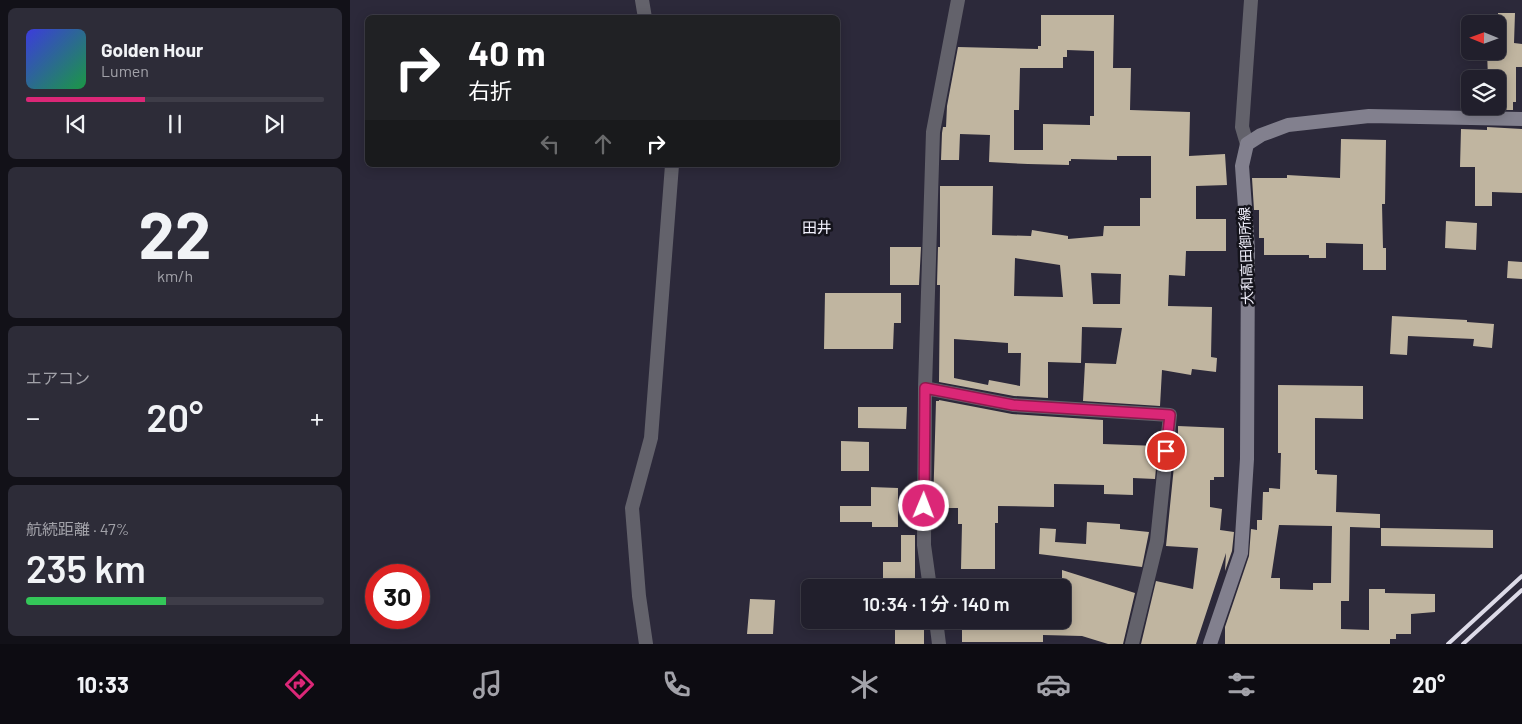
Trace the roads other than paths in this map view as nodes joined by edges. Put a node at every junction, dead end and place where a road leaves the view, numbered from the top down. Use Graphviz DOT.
graph roads {
  1 [pos="642,0"];
  2 [pos="958,0"];
  3 [pos="1251,0"];
  4 [pos="645,15"];
  5 [pos="1522,119"];
  6 [pos="1247,144"];
  7 [pos="672,167"];
  8 [pos="925,388"];
  9 [pos="929,579"];
  10 [pos="937,629"];
  11 [pos="646,644"];
  12 [pos="939,644"];
  13 [pos="1132,644"];
  14 [pos="1210,644"];
  1 -- 4 [label="street"];
  2 -- 8 [label="street"];
  3 -- 6 [label="street"];
  5 -- 6 [label="main road"];
  6 -- 14 [label="main road, 大和高田御所線"];
  7 -- 11 [label="street"];
  8 -- 9 [label="street"];
  8 -- 13 [label="street"];
  10 -- 12 [label="street"];
}
